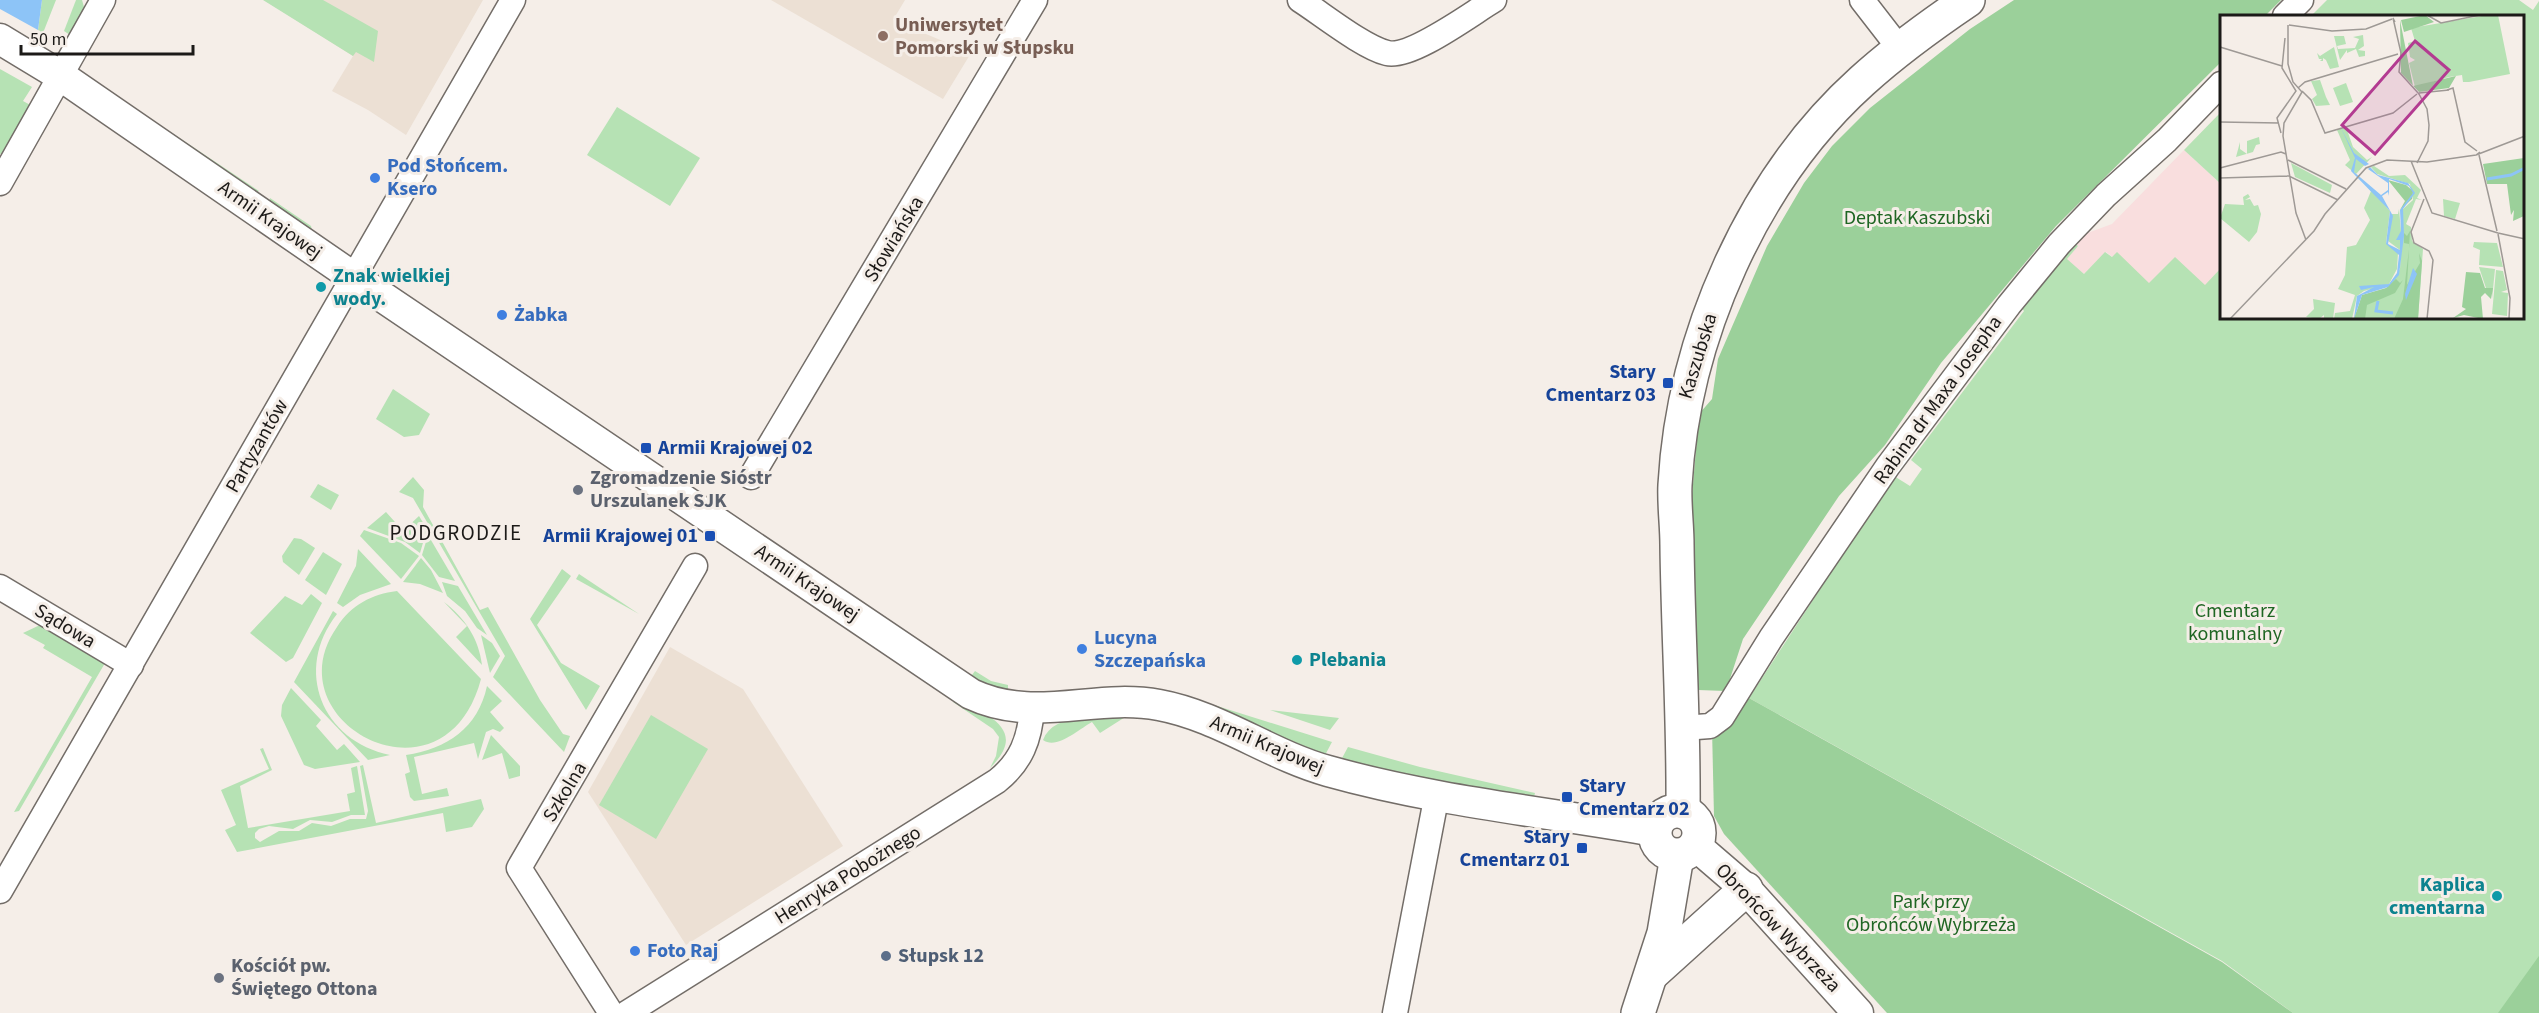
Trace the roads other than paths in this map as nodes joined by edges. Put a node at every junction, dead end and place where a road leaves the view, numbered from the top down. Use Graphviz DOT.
graph roads {
  1 [pos="103,0"];
  2 [pos="513,0"];
  3 [pos="1035,0"];
  4 [pos="1300,0"];
  5 [pos="1494,0"];
  6 [pos="1862,0"];
  7 [pos="1968,0"];
  8 [pos="2301,0"];
  9 [pos="2286,15"];
  10 [pos="0,39"];
  11 [pos="1900,49"];
  12 [pos="61,76"];
  13 [pos="2220,85"];
  14 [pos="0,183"];
  15 [pos="353,277"];
  16 [pos="751,477"];
  17 [pos="695,566"];
  18 [pos="0,587"];
  19 [pos="131,665"];
  20 [pos="1032,708"];
  21 [pos="1683,728"];
  22 [pos="1437,794"];
  23 [pos="1683,811"];
  24 [pos="1654,831"];
  25 [pos="1686,851"];
  26 [pos="1746,889"];
  27 [pos="0,891"];
  28 [pos="1651,975"];
  29 [pos="637,1010"];
  30 [pos="611,1013"];
  31 [pos="1395,1013"];
  32 [pos="1638,1013"];
  33 [pos="1858,1013"];
  1 -- 12 [label="street"];
  2 -- 15 [label="street, Partyzantów"];
  3 -- 16 [label="street, Słowiańska"];
  4 -- 5 [label="street"];
  6 -- 11 [label="street"];
  7 -- 11 [label="main road, Kaszubska"];
  8 -- 9 [label="street"];
  10 -- 12 [label="street, Armii Krajowej"];
  11 -- 21 [label="main road, Kaszubska"];
  12 -- 14 [label="street"];
  12 -- 15 [label="street, Armii Krajowej"];
  13 -- 21 [label="street, Rabina dr Maxa Josepha"];
  15 -- 19 [label="street, Partyzantów"];
  15 -- 20 [label="street, Armii Krajowej"];
  17 -- 30 [label="street, Szkolna"];
  18 -- 19 [label="street, Sądowa"];
  19 -- 27 [label="street, Partyzantów"];
  20 -- 22 [label="street, Armii Krajowej"];
  20 -- 29 [label="street, Henryka Pobożnego"];
  21 -- 23 [label="main road, Kaszubska"];
  22 -- 24 [label="street, Armii Krajowej"];
  22 -- 31 [label="street"];
  23 -- 24 [label="main road"];
  23 -- 25 [label="main road"];
  24 -- 25 [label="main road"];
  25 -- 26 [label="street, Obrońców Wybrzeża"];
  25 -- 28 [label="main road"];
  26 -- 28 [label="main road"];
  26 -- 33 [label="street, Obrońców Wybrzeża"];
  28 -- 32 [label="main road"];
}
